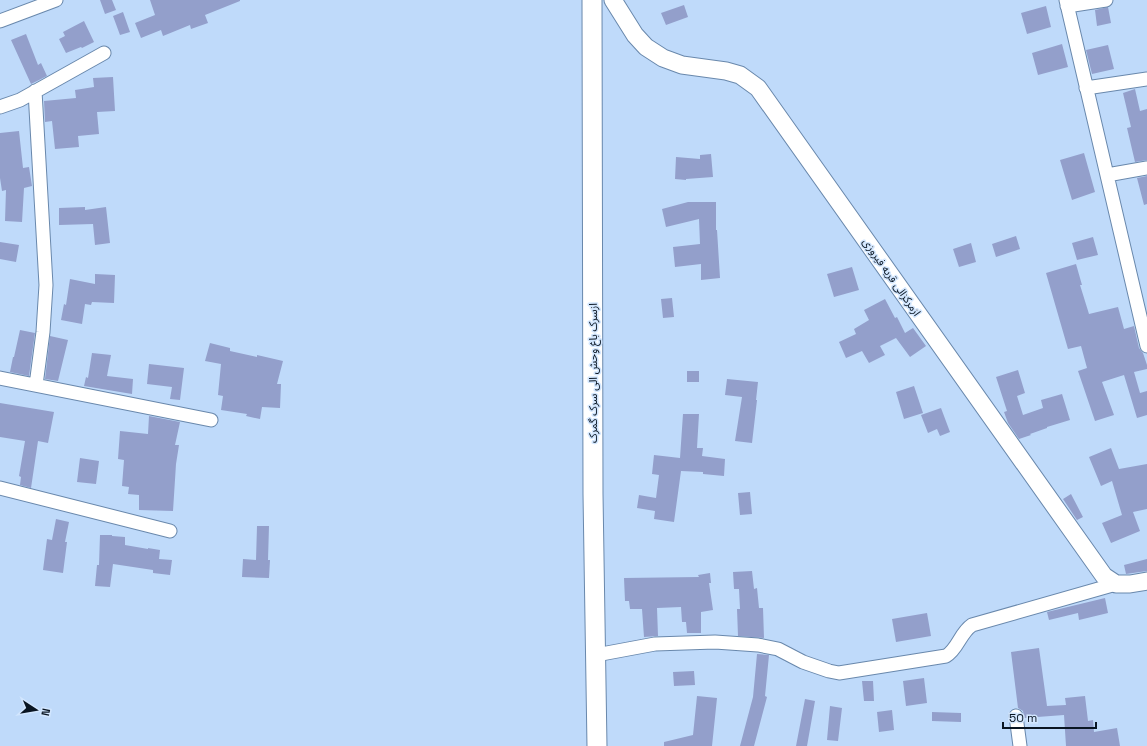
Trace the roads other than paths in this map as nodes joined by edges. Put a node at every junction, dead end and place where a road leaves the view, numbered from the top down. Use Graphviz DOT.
graph roads {
  1 [pos="56,0"];
  2 [pos="592,0"];
  3 [pos="613,0"];
  4 [pos="1106,0"];
  5 [pos="1067,3"];
  6 [pos="0,22"];
  7 [pos="104,53"];
  8 [pos="1147,79"];
  9 [pos="1086,88"];
  10 [pos="35,91"];
  11 [pos="0,107"];
  12 [pos="1147,168"];
  13 [pos="1107,174"];
  14 [pos="1146,339"];
  15 [pos="0,378"];
  16 [pos="36,385"];
  17 [pos="211,420"];
  18 [pos="0,488"];
  19 [pos="170,531"];
  20 [pos="1147,581"];
  21 [pos="1116,584"];
  22 [pos="596,655"];
  23 [pos="1016,716"];
  24 [pos="597,746"];
  25 [pos="1020,746"];
  1 -- 6 [label="street"];
  2 -- 22 [label="main road, ازسرک باغ وحش الی سرک گمرک"];
  3 -- 21 [label="street, ازمرکزالی قریه فیروزی"];
  4 -- 5 [label="street"];
  5 -- 9 [label="street"];
  7 -- 10 [label="street"];
  8 -- 9 [label="street"];
  9 -- 13 [label="street"];
  10 -- 11 [label="street"];
  10 -- 16 [label="street"];
  12 -- 13 [label="street"];
  13 -- 14 [label="street"];
  15 -- 16 [label="street"];
  16 -- 17 [label="street"];
  18 -- 19 [label="street"];
  20 -- 21 [label="street"];
  21 -- 22 [label="street"];
  22 -- 24 [label="main road, ازسرک باغ وحش الی سرک گمرک"];
  23 -- 25 [label="street"];
}
